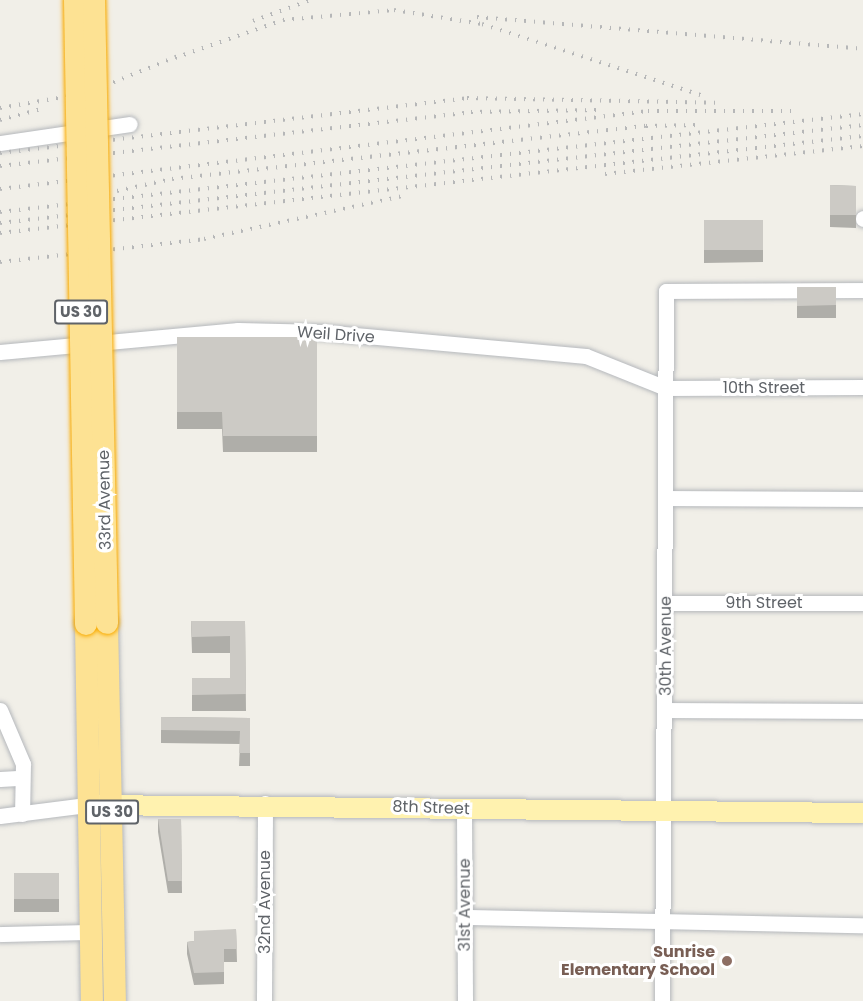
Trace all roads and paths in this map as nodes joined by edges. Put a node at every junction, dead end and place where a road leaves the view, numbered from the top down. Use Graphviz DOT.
graph roads {
  1 [pos="75,0"];
  2 [pos="94,0"];
  3 [pos="130,124"];
  4 [pos="0,143"];
  5 [pos="863,290"];
  6 [pos="0,351"];
  7 [pos="863,387"];
  8 [pos="666,388"];
  9 [pos="667,498"];
  10 [pos="863,500"];
  11 [pos="666,603"];
  12 [pos="863,603"];
  13 [pos="96,623"];
  14 [pos="666,710"];
  15 [pos="863,711"];
  16 [pos="1,714"];
  17 [pos="22,778"];
  18 [pos="0,779"];
  19 [pos="265,803"];
  20 [pos="86,805"];
  21 [pos="112,805"];
  22 [pos="464,810"];
  23 [pos="667,811"];
  24 [pos="863,813"];
  25 [pos="22,814"];
  26 [pos="0,816"];
  27 [pos="465,917"];
  28 [pos="664,920"];
  29 [pos="863,925"];
  30 [pos="91,932"];
  31 [pos="0,934"];
  32 [pos="92,1001"];
  33 [pos="115,1001"];
  34 [pos="264,1001"];
  35 [pos="465,1001"];
  36 [pos="662,1001"];
  1 -- 13 [label="highway, 33rd Avenue / US 30, bridge"];
  2 -- 13 [label="highway, 33rd Avenue / US 30, bridge"];
  3 -- 4 [label="street"];
  5 -- 8 [label="street, 30th Avenue"];
  6 -- 8 [label="street, Weil Drive"];
  7 -- 8 [label="street, 10th Street"];
  8 -- 9 [label="street, 30th Avenue"];
  9 -- 10 [label="street"];
  9 -- 11 [label="street, 30th Avenue"];
  11 -- 12 [label="street, 9th Street"];
  11 -- 14 [label="street, 30th Avenue"];
  13 -- 20 [label="highway, 33rd Avenue / US 30"];
  13 -- 21 [label="highway, 33rd Avenue / US 30"];
  14 -- 15 [label="street"];
  14 -- 23 [label="street, 30th Avenue"];
  16 -- 17 [label="street"];
  17 -- 18 [label="street"];
  17 -- 25 [label="street"];
  19 -- 21 [label="main road, 8th Street"];
  19 -- 22 [label="main road, 8th Street"];
  19 -- 34 [label="street, 32nd Avenue"];
  20 -- 21 [label="main road, 8th Street"];
  20 -- 25 [label="street, 8th Street"];
  20 -- 30 [label="highway, 33rd Avenue / US 30"];
  21 -- 33 [label="highway, 33rd Avenue / US 30"];
  22 -- 23 [label="main road, 8th Street"];
  22 -- 27 [label="street, 31st Avenue"];
  23 -- 24 [label="main road, 8th Street"];
  23 -- 28 [label="street, 30th Avenue"];
  25 -- 26 [label="street, 8th Street"];
  27 -- 28 [label="street"];
  27 -- 35 [label="street, 31st Avenue"];
  28 -- 29 [label="street"];
  28 -- 36 [label="street, 30th Avenue"];
  30 -- 31 [label="street"];
  30 -- 32 [label="highway, 33rd Avenue / US 30"];
}
